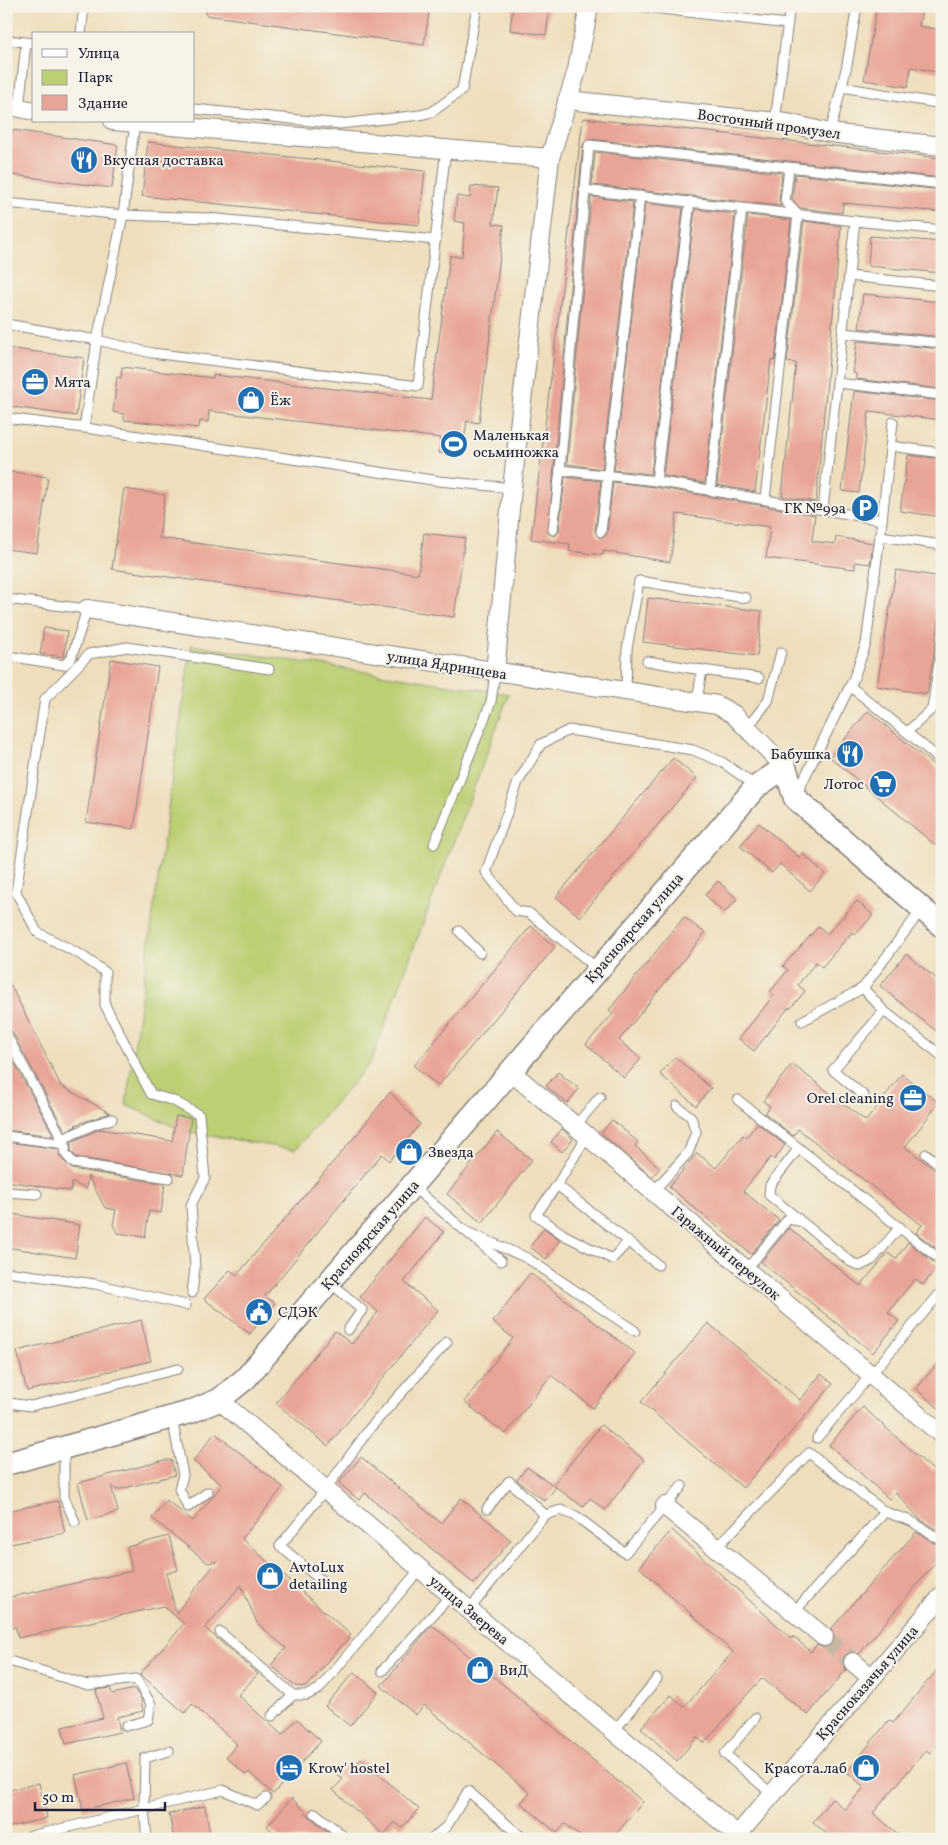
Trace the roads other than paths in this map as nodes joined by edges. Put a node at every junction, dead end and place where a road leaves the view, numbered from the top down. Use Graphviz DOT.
graph roads {
  1 [pos="84,6"];
  2 [pos="477,6"];
  3 [pos="589,6"];
  4 [pos="637,6"];
  5 [pos="790,6"];
  6 [pos="857,6"];
  7 [pos="787,24"];
  8 [pos="81,32"];
  9 [pos="6,40"];
  10 [pos="30,43"];
  11 [pos="842,87"];
  12 [pos="567,100"];
  13 [pos="942,104"];
  14 [pos="20,108"];
  15 [pos="195,109"];
  16 [pos="120,122"];
  17 [pos="775,122"];
  18 [pos="135,124"];
  19 [pos="830,133"];
  20 [pos="942,146"];
  21 [pos="446,150"];
  22 [pos="550,158"];
  23 [pos="789,168"];
  24 [pos="942,184"];
  25 [pos="584,190"];
  26 [pos="640,196"];
  27 [pos="6,202"];
  28 [pos="690,202"];
  29 [pos="742,208"];
  30 [pos="798,214"];
  31 [pos="123,215"];
  32 [pos="855,221"];
  33 [pos="942,230"];
  34 [pos="436,240"];
  35 [pos="849,276"];
  36 [pos="942,286"];
  37 [pos="6,324"];
  38 [pos="842,333"];
  39 [pos="97,340"];
  40 [pos="942,343"];
  41 [pos="837,383"];
  42 [pos="942,395"];
  43 [pos="6,418"];
  44 [pos="893,422"];
  45 [pos="76,427"];
  46 [pos="890,446"];
  47 [pos="942,453"];
  48 [pos="560,470"];
  49 [pos="608,475"];
  50 [pos="656,481"];
  51 [pos="512,488"];
  52 [pos="710,491"];
  53 [pos="765,499"];
  54 [pos="823,509"];
  55 [pos="882,520"];
  56 [pos="553,530"];
  57 [pos="601,532"];
  58 [pos="880,536"];
  59 [pos="942,545"];
  60 [pos="746,598"];
  61 [pos="6,599"];
  62 [pos="87,609"];
  63 [pos="942,643"];
  64 [pos="781,652"];
  65 [pos="647,661"];
  66 [pos="6,663"];
  67 [pos="269,670"];
  68 [pos="702,670"];
  69 [pos="495,673"];
  70 [pos="759,678"];
  71 [pos="850,686"];
  72 [pos="626,691"];
  73 [pos="698,701"];
  74 [pos="747,728"];
  75 [pos="907,732"];
  76 [pos="942,760"];
  77 [pos="784,767"];
  78 [pos="756,786"];
  79 [pos="795,798"];
  80 [pos="434,844"];
  81 [pos="922,909"];
  82 [pos="942,926"];
  83 [pos="459,932"];
  84 [pos="480,953"];
  85 [pos="598,969"];
  86 [pos="863,988"];
  87 [pos="884,1011"];
  88 [pos="802,1021"];
  89 [pos="6,1034"];
  90 [pos="942,1056"];
  91 [pos="510,1070"];
  92 [pos="864,1096"];
  93 [pos="600,1097"];
  94 [pos="738,1100"];
  95 [pos="677,1106"];
  96 [pos="112,1119"];
  97 [pos="581,1131"];
  98 [pos="6,1136"];
  99 [pos="64,1141"];
  100 [pos="799,1148"];
  101 [pos="926,1154"];
  102 [pos="942,1166"];
  103 [pos="169,1178"];
  104 [pos="557,1185"];
  105 [pos="412,1187"];
  106 [pos="6,1192"];
  107 [pos="653,1192"];
  108 [pos="37,1194"];
  109 [pos="801,1222"];
  110 [pos="900,1227"];
  111 [pos="467,1232"];
  112 [pos="628,1242"];
  113 [pos="942,1260"];
  114 [pos="501,1261"];
  115 [pos="658,1265"];
  116 [pos="746,1270"];
  117 [pos="6,1272"];
  118 [pos="330,1282"];
  119 [pos="942,1291"];
  120 [pos="192,1293"];
  121 [pos="186,1305"];
  122 [pos="348,1330"];
  123 [pos="635,1331"];
  124 [pos="447,1342"];
  125 [pos="178,1369"];
  126 [pos="870,1375"];
  127 [pos="219,1400"];
  128 [pos="8,1403"];
  129 [pos="172,1418"];
  130 [pos="942,1435"];
  131 [pos="817,1438"];
  132 [pos="64,1448"];
  133 [pos="6,1464"];
  134 [pos="682,1486"];
  135 [pos="325,1490"];
  136 [pos="208,1492"];
  137 [pos="665,1506"];
  138 [pos="487,1509"];
  139 [pos="885,1512"];
  140 [pos="545,1515"];
  141 [pos="75,1522"];
  142 [pos="942,1541"];
  143 [pos="716,1548"];
  144 [pos="420,1569"];
  145 [pos="322,1582"];
  146 [pos="451,1595"];
  147 [pos="942,1596"];
  148 [pos="469,1610"];
  149 [pos="794,1612"];
  150 [pos="220,1632"];
  151 [pos="824,1637"];
  152 [pos="6,1660"];
  153 [pos="853,1662"];
  154 [pos="382,1671"];
  155 [pos="657,1678"];
  156 [pos="872,1678"];
  157 [pos="294,1695"];
  158 [pos="272,1716"];
  159 [pos="755,1718"];
  160 [pos="126,1726"];
  161 [pos="614,1731"];
  162 [pos="169,1752"];
  163 [pos="772,1794"];
  164 [pos="266,1798"];
  165 [pos="144,1809"];
  166 [pos="315,1813"];
  167 [pos="738,1837"];
  168 [pos="31,1839"];
  169 [pos="147,1839"];
  170 [pos="347,1839"];
  171 [pos="432,1839"];
  172 [pos="524,1839"];
  1 -- 8 [label="lane"];
  2 -- 15 [label="lane"];
  3 -- 12 [label="street"];
  4 -- 7 [label="lane"];
  5 -- 7 [label="lane"];
  6 -- 11 [label="lane"];
  7 -- 17 [label="lane"];
  9 -- 10 [label="lane"];
  10 -- 14 [label="lane"];
  11 -- 13 [label="lane"];
  11 -- 19 [label="lane"];
  12 -- 17 [label="street, Восточный промузел"];
  12 -- 22 [label="street"];
  16 -- 18 [label="street"];
  17 -- 19 [label="street, Восточный промузел"];
  18 -- 21 [label="street"];
  18 -- 31 [label="lane"];
  19 -- 20 [label="street, Восточный промузел"];
  21 -- 22 [label="street"];
  21 -- 34 [label="lane"];
  22 -- 51 [label="street"];
  23 -- 24 [label="lane"];
  23 -- 25 [label="lane"];
  23 -- 30 [label="lane"];
  25 -- 26 [label="lane"];
  25 -- 48 [label="lane"];
  26 -- 28 [label="lane"];
  26 -- 49 [label="lane"];
  27 -- 31 [label="lane"];
  28 -- 29 [label="lane"];
  28 -- 50 [label="lane"];
  29 -- 30 [label="lane"];
  29 -- 52 [label="lane"];
  30 -- 32 [label="lane"];
  30 -- 53 [label="lane"];
  31 -- 34 [label="lane"];
  31 -- 39 [label="lane"];
  32 -- 33 [label="lane"];
  32 -- 35 [label="lane"];
  34 -- 39 [label="lane"];
  35 -- 36 [label="lane"];
  35 -- 38 [label="lane"];
  37 -- 39 [label="lane"];
  38 -- 40 [label="lane"];
  38 -- 41 [label="lane"];
  39 -- 45 [label="lane"];
  41 -- 42 [label="lane"];
  41 -- 54 [label="lane"];
  43 -- 45 [label="lane"];
  44 -- 46 [label="lane"];
  45 -- 51 [label="lane"];
  46 -- 47 [label="lane"];
  46 -- 55 [label="lane"];
  48 -- 49 [label="lane"];
  48 -- 56 [label="lane"];
  49 -- 50 [label="lane"];
  49 -- 57 [label="lane"];
  50 -- 52 [label="lane"];
  51 -- 69 [label="street"];
  52 -- 53 [label="lane"];
  53 -- 54 [label="lane"];
  54 -- 55 [label="lane"];
  55 -- 58 [label="lane"];
  58 -- 59 [label="lane"];
  58 -- 71 [label="lane"];
  60 -- 72 [label="lane"];
  61 -- 62 [label="lane"];
  62 -- 66 [label="lane"];
  62 -- 69 [label="street, улица Ядринцева"];
  63 -- 75 [label="lane"];
  64 -- 74 [label="lane"];
  65 -- 68 [label="lane"];
  67 -- 120 [label="lane"];
  68 -- 70 [label="lane"];
  68 -- 73 [label="lane"];
  69 -- 72 [label="street, улица Ядринцева"];
  69 -- 80 [label="lane"];
  71 -- 75 [label="lane"];
  71 -- 79 [label="lane"];
  72 -- 73 [label="street, улица Ядринцева"];
  73 -- 74 [label="street, улица Ядринцева"];
  74 -- 77 [label="street, улица Ядринцева"];
  75 -- 76 [label="lane"];
  77 -- 78 [label="street, Красноярская улица"];
  77 -- 79 [label="street"];
  78 -- 85 [label="street, Красноярская улица"];
  78 -- 85 [label="lane"];
  79 -- 81 [label="street"];
  81 -- 82 [label="street"];
  81 -- 86 [label="lane"];
  83 -- 84 [label="lane"];
  85 -- 91 [label="street, Красноярская улица"];
  86 -- 87 [label="lane"];
  86 -- 88 [label="lane"];
  87 -- 90 [label="lane"];
  87 -- 92 [label="lane"];
  89 -- 99 [label="lane"];
  91 -- 97 [label="street, Гаражный переулок"];
  91 -- 105 [label="street, Красноярская улица"];
  93 -- 97 [label="lane"];
  94 -- 100 [label="lane"];
  95 -- 107 [label="lane"];
  96 -- 99 [label="lane"];
  97 -- 104 [label="lane"];
  97 -- 107 [label="street, Гаражный переулок"];
  98 -- 99 [label="lane"];
  99 -- 103 [label="lane"];
  100 -- 109 [label="lane"];
  100 -- 110 [label="lane"];
  101 -- 102 [label="lane"];
  104 -- 112 [label="lane"];
  104 -- 112 [label="lane"];
  105 -- 111 [label="lane"];
  105 -- 118 [label="street, Красноярская улица"];
  106 -- 108 [label="lane"];
  107 -- 116 [label="street, Гаражный переулок"];
  109 -- 110 [label="lane"];
  109 -- 116 [label="lane"];
  110 -- 113 [label="lane"];
  111 -- 114 [label="lane"];
  111 -- 123 [label="lane"];
  112 -- 115 [label="lane"];
  116 -- 126 [label="street, Гаражный переулок"];
  117 -- 121 [label="lane"];
  118 -- 122 [label="lane"];
  118 -- 127 [label="street, Красноярская улица"];
  119 -- 126 [label="lane"];
  124 -- 135 [label="lane"];
  125 -- 128 [label="lane"];
  126 -- 130 [label="street, Гаражный переулок"];
  126 -- 131 [label="lane"];
  127 -- 129 [label="street, Красноярская улица"];
  127 -- 135 [label="street, улица Зверева"];
  129 -- 132 [label="street, Красноярская улица"];
  129 -- 136 [label="lane"];
  132 -- 133 [label="street, Красноярская улица"];
  132 -- 141 [label="lane"];
  134 -- 137 [label="lane"];
  135 -- 144 [label="street, улица Зверева"];
  135 -- 145 [label="lane"];
  137 -- 140 [label="lane"];
  137 -- 143 [label="street"];
  138 -- 140 [label="lane"];
  139 -- 142 [label="lane"];
  139 -- 143 [label="lane"];
  139 -- 149 [label="lane"];
  140 -- 148 [label="lane"];
  143 -- 149 [label="street"];
  144 -- 146 [label="street, улица Зверева"];
  144 -- 157 [label="lane"];
  146 -- 148 [label="street, улица Зверева"];
  146 -- 154 [label="lane"];
  147 -- 156 [label="street, Красноказачья улица"];
  148 -- 161 [label="street, улица Зверева"];
  149 -- 151 [label="street"];
  150 -- 157 [label="lane"];
  152 -- 160 [label="lane"];
  153 -- 156 [label="street"];
  155 -- 161 [label="lane"];
  156 -- 163 [label="street, Красноказачья улица"];
  157 -- 158 [label="lane"];
  159 -- 163 [label="lane"];
  161 -- 167 [label="street, улица Зверева"];
  162 -- 165 [label="lane"];
  163 -- 167 [label="street, Красноказачья улица"];
  164 -- 165 [label="lane"];
  165 -- 168 [label="lane"];
  165 -- 169 [label="lane"];
  166 -- 170 [label="lane"];
  171 -- 172 [label="lane"];
}
